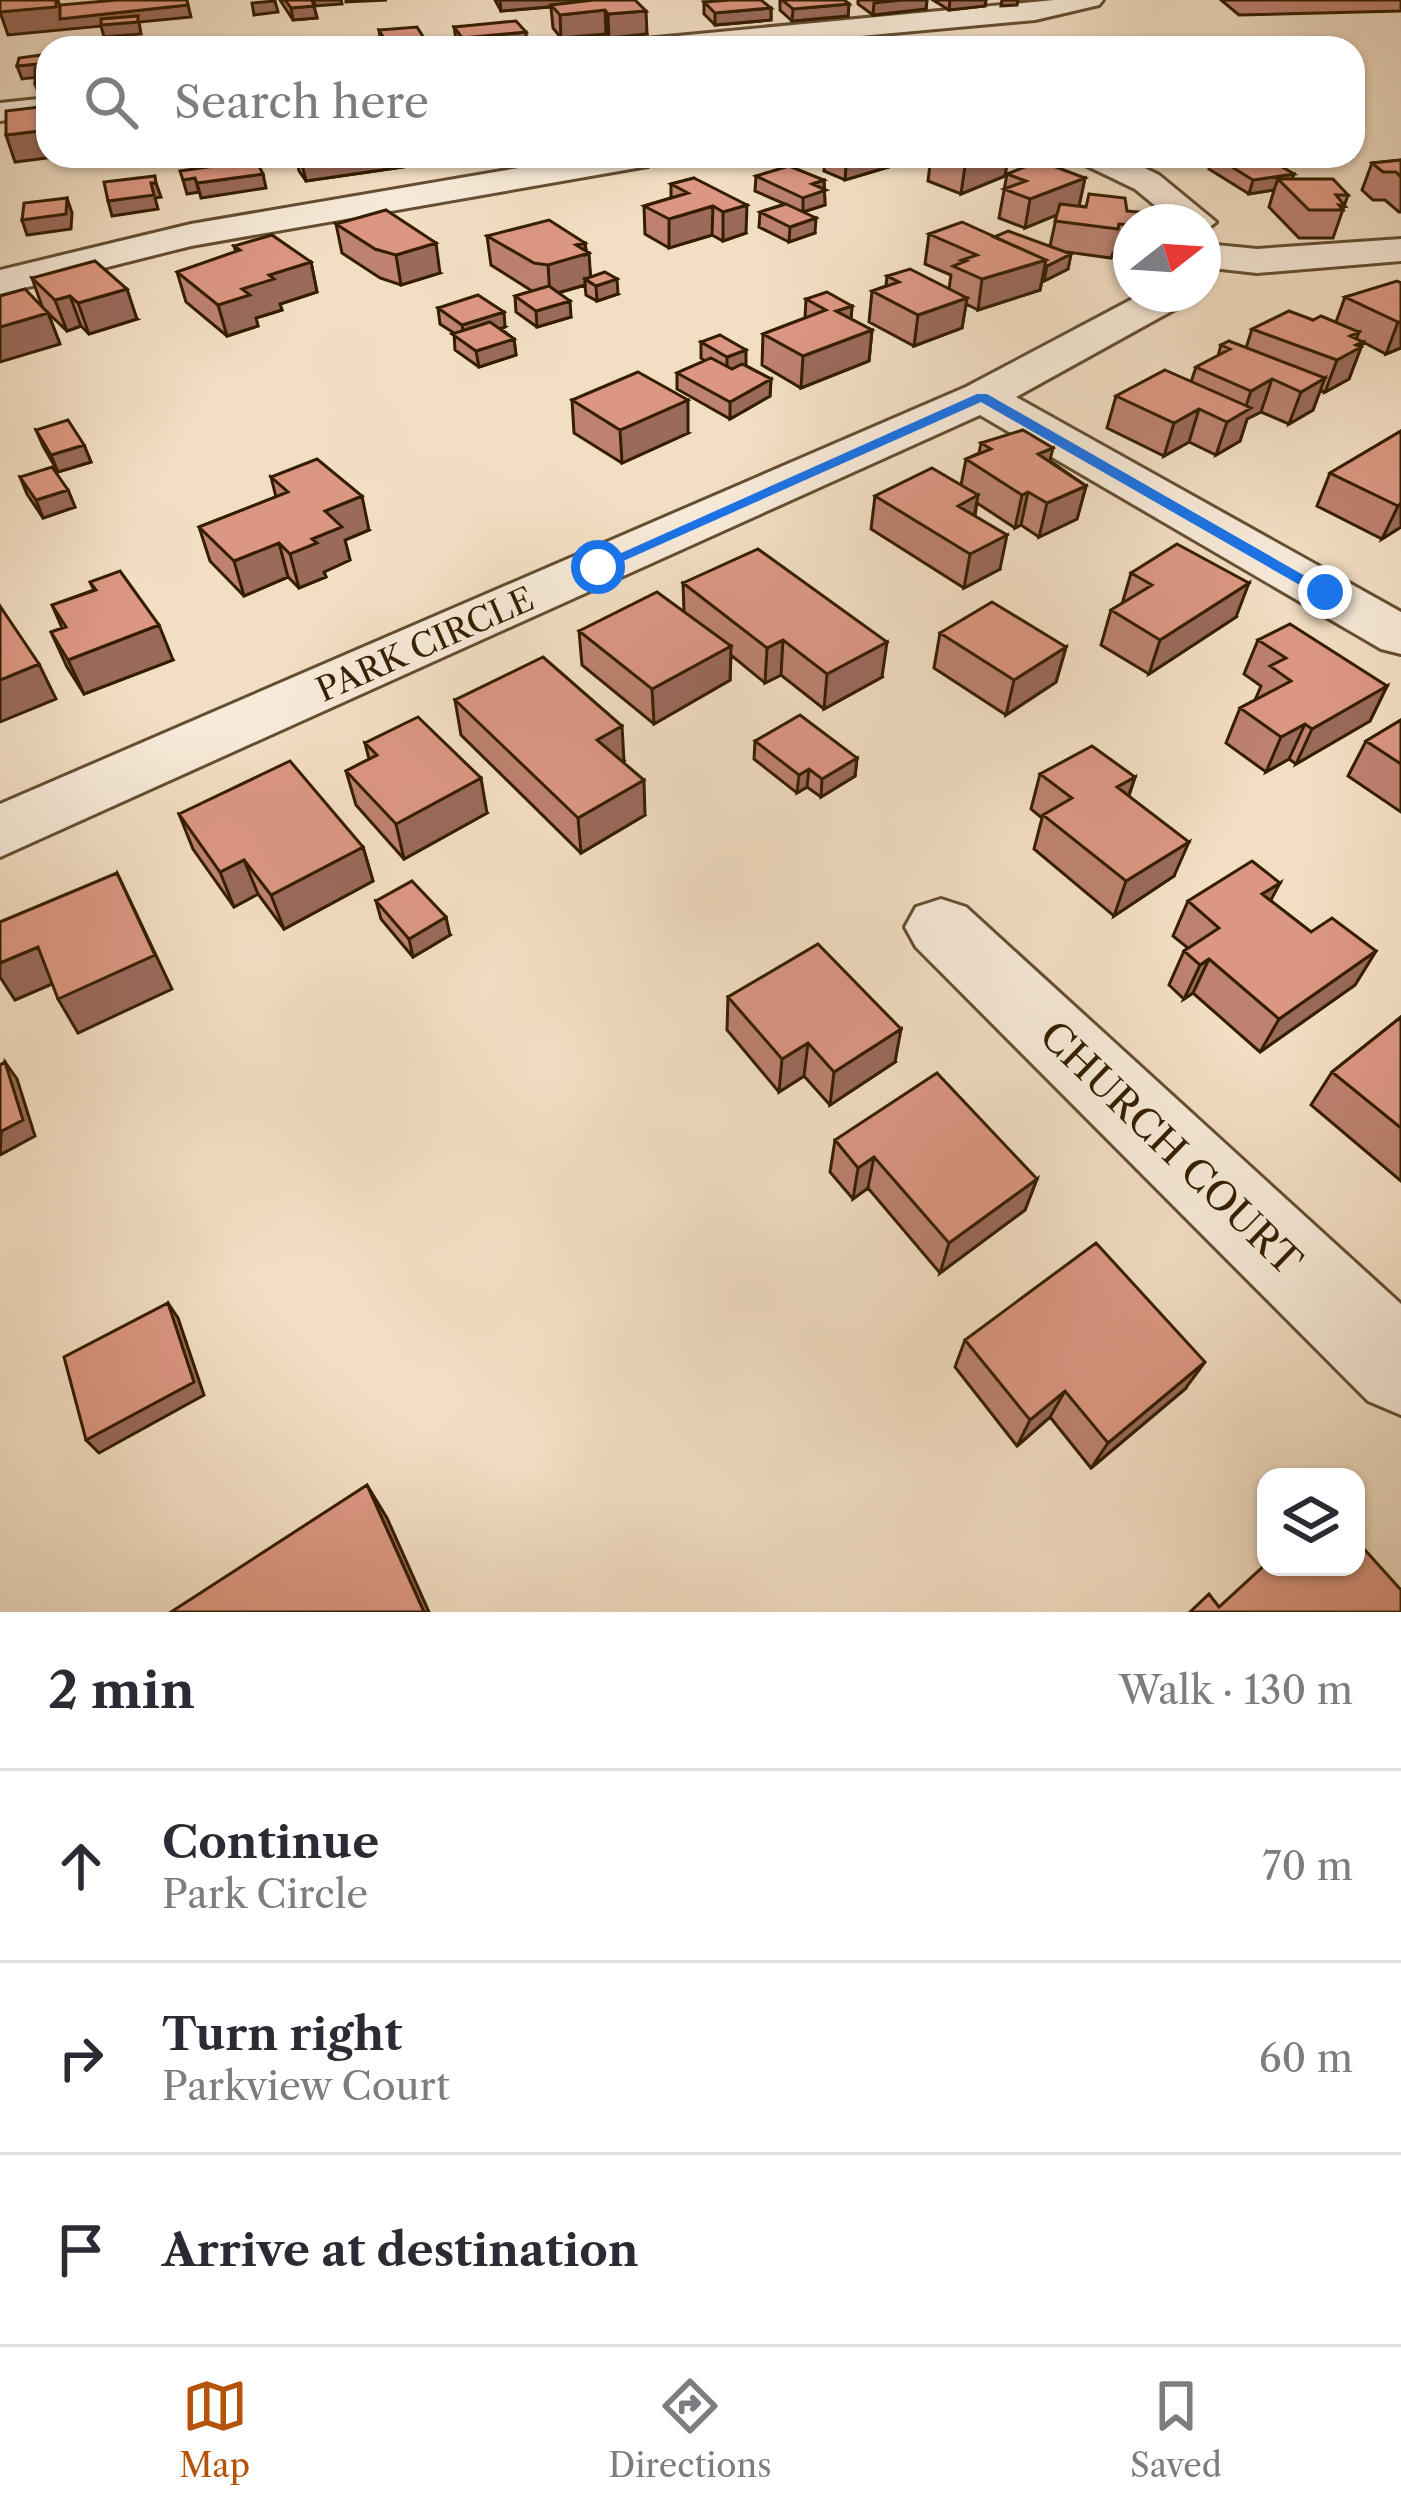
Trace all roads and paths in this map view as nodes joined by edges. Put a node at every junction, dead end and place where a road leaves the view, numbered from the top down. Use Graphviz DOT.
graph roads {
  1 [pos="1083,3"];
  2 [pos="754,36"];
  3 [pos="36,108"];
  4 [pos="0,112"];
  5 [pos="579,168"];
  6 [pos="1118,168"];
  7 [pos="1163,204"];
  8 [pos="1401,250"];
  9 [pos="1221,256"];
  10 [pos="0,281"];
  11 [pos="1113,309"];
  12 [pos="982,397"];
  13 [pos="1401,636"];
  14 [pos="0,832"];
  15 [pos="941,927"];
  16 [pos="1401,1368"];
  1 -- 2 [label="street"];
  3 -- 4 [label="street"];
  5 -- 10 [label="street"];
  6 -- 7 [label="street"];
  8 -- 9 [label="street"];
  11 -- 12 [label="street, PARK CIRCLE"];
  12 -- 13 [label="street"];
  12 -- 14 [label="street, PARK CIRCLE"];
  15 -- 16 [label="street, CHURCH COURT"];
}
